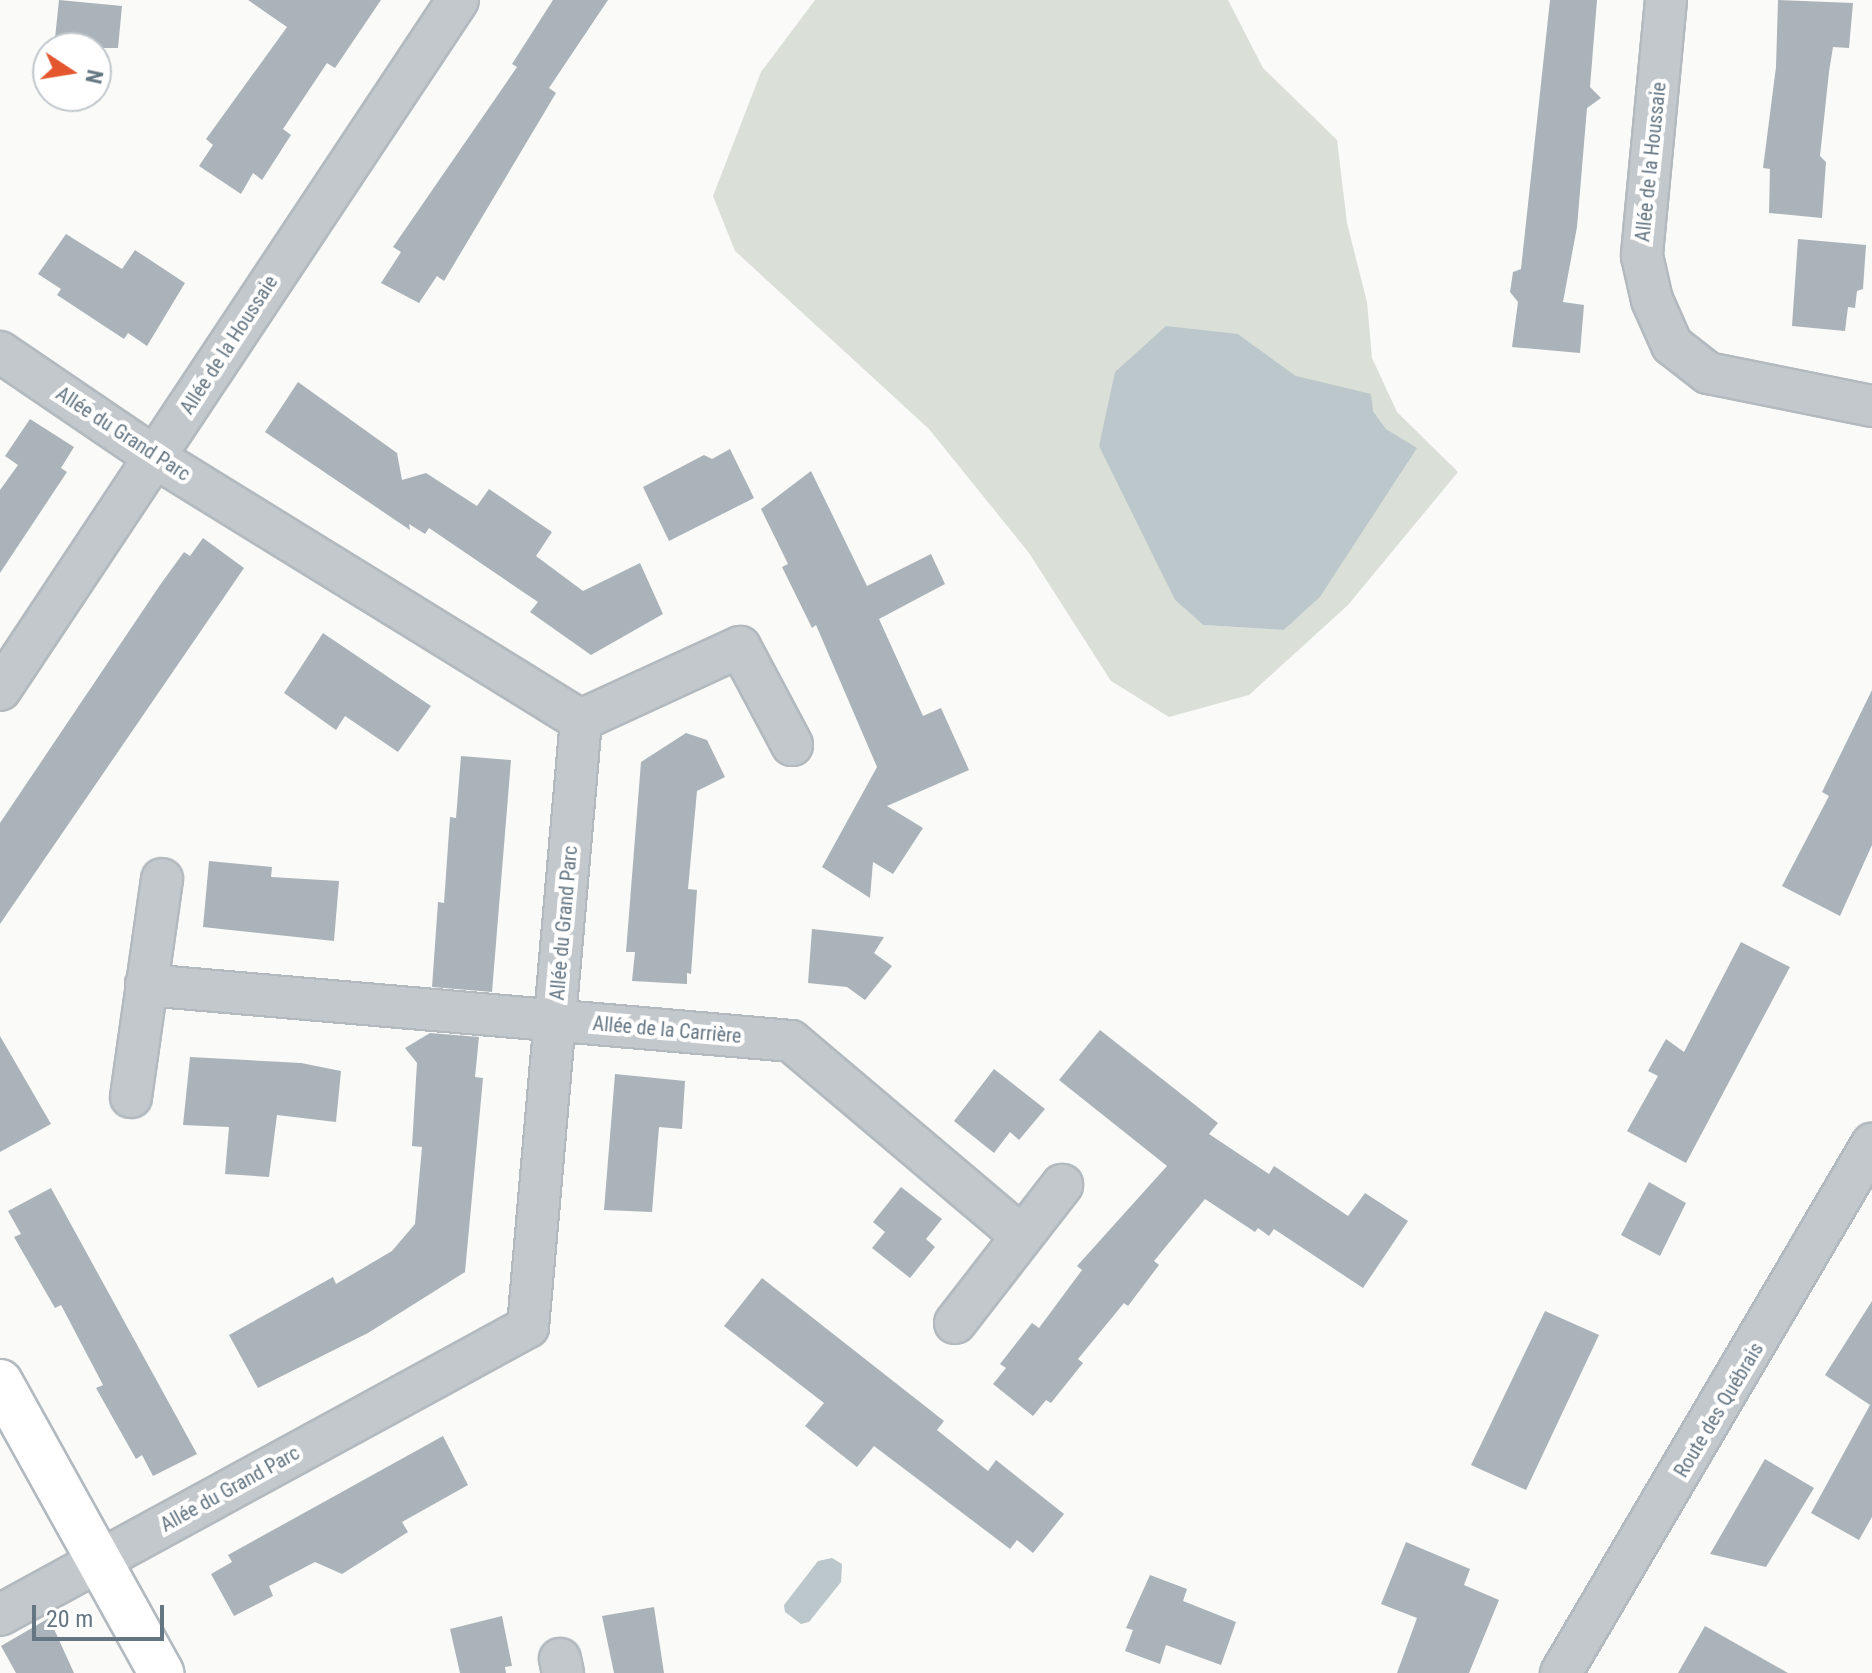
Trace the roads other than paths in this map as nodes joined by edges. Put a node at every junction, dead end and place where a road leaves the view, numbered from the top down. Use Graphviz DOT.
graph roads {
  1 [pos="458,0"];
  2 [pos="1666,0"];
  3 [pos="0,352"];
  4 [pos="1872,406"];
  5 [pos="156,458"];
  6 [pos="0,690"];
  7 [pos="581,720"];
  8 [pos="792,745"];
  9 [pos="162,879"];
  10 [pos="146,985"];
  11 [pos="555,1020"];
  12 [pos="131,1097"];
  13 [pos="1872,1144"];
  14 [pos="1062,1185"];
  15 [pos="1022,1236"];
  16 [pos="955,1323"];
  17 [pos="0,1382"];
  18 [pos="100,1559"];
  19 [pos="0,1615"];
  20 [pos="161,1673"];
  21 [pos="1561,1673"];
  1 -- 5 [label="street, Allée de la Houssaie"];
  2 -- 4 [label="street, Allée de la Houssaie"];
  3 -- 5 [label="street, Allée du Grand Parc"];
  5 -- 6 [label="street, Allée de la Houssaie"];
  5 -- 7 [label="street, Allée du Grand Parc"];
  7 -- 8 [label="street"];
  7 -- 11 [label="street, Allée du Grand Parc"];
  9 -- 10 [label="street"];
  10 -- 11 [label="street, Allée de la Carrière"];
  10 -- 12 [label="street"];
  11 -- 15 [label="street, Allée de la Carrière"];
  11 -- 18 [label="street, Allée du Grand Parc"];
  13 -- 21 [label="street, Route des Québrais"];
  14 -- 15 [label="street"];
  15 -- 16 [label="street"];
  17 -- 18 [label="street"];
  18 -- 19 [label="street"];
  18 -- 20 [label="street"];
}
